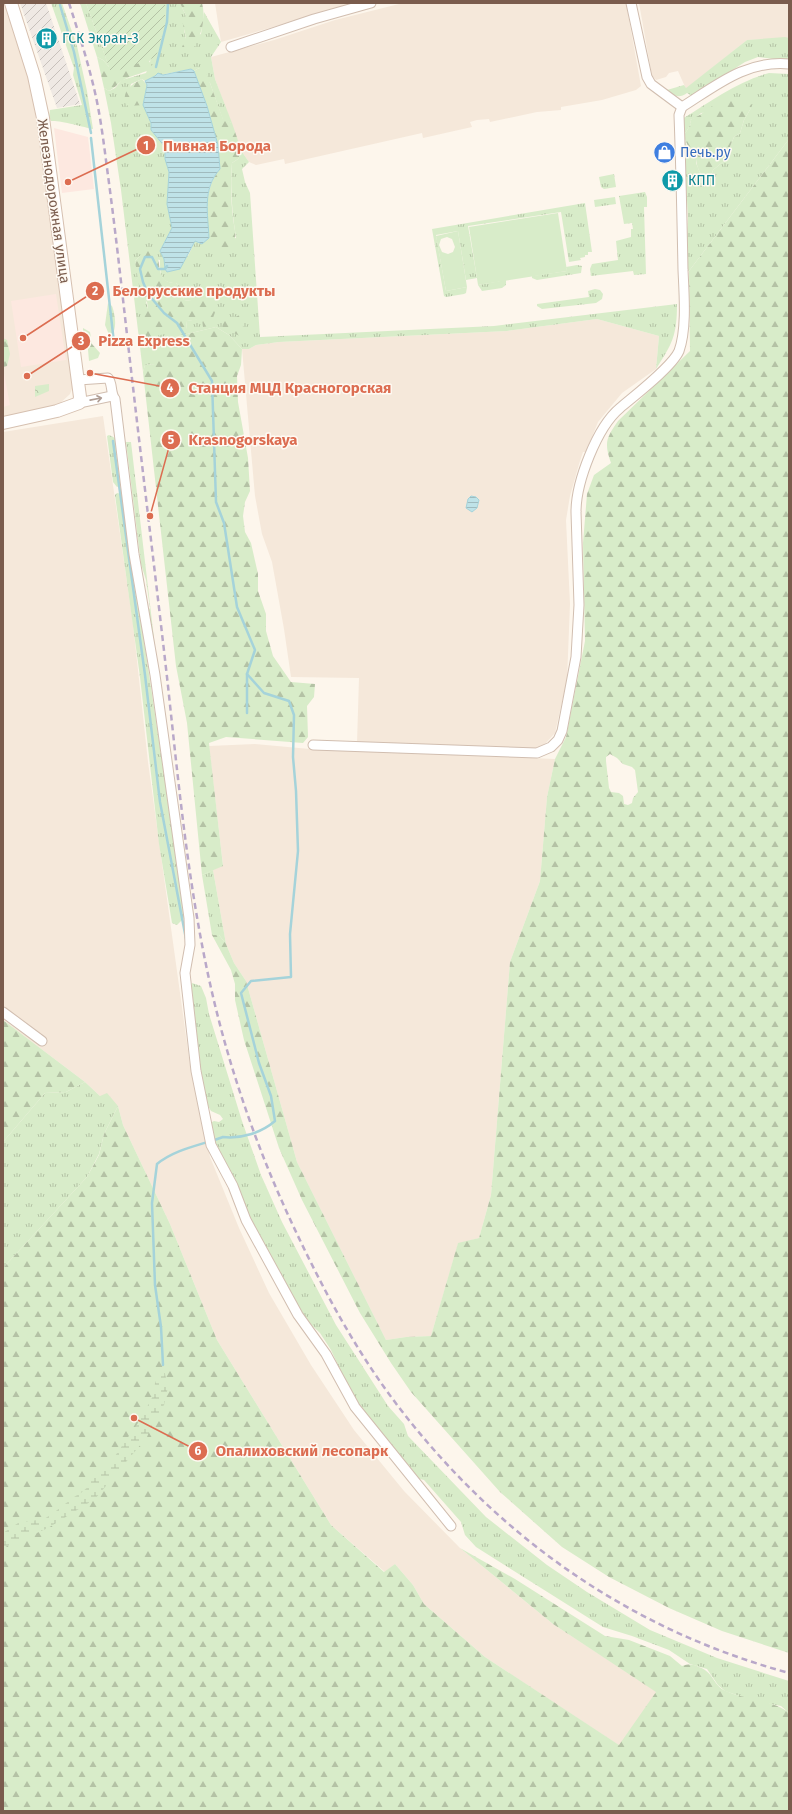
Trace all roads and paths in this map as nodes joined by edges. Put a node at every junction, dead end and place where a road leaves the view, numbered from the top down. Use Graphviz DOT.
graph roads {
  1 [pos="10,3"];
  2 [pos="371,3"];
  3 [pos="631,3"];
  4 [pos="231,47"];
  5 [pos="789,64"];
  6 [pos="682,107"];
  7 [pos="78,380"];
  8 [pos="112,396"];
  9 [pos="79,402"];
  10 [pos="3,423"];
  11 [pos="313,745"];
  12 [pos="3,1012"];
  13 [pos="42,1041"];
  14 [pos="451,1526"];
  1 -- 7 [label="street, Железнодорожная улица"];
  2 -- 4 [label="street"];
  3 -- 6 [label="street"];
  5 -- 6 [label="street"];
  6 -- 11 [label="street"];
  7 -- 8 [label="street"];
  7 -- 9 [label="street, Железнодорожная улица"];
  9 -- 8 [label="street, one-way"];
  8 -- 14 [label="street"];
  9 -- 10 [label="street"];
  12 -- 13 [label="street"];
}
